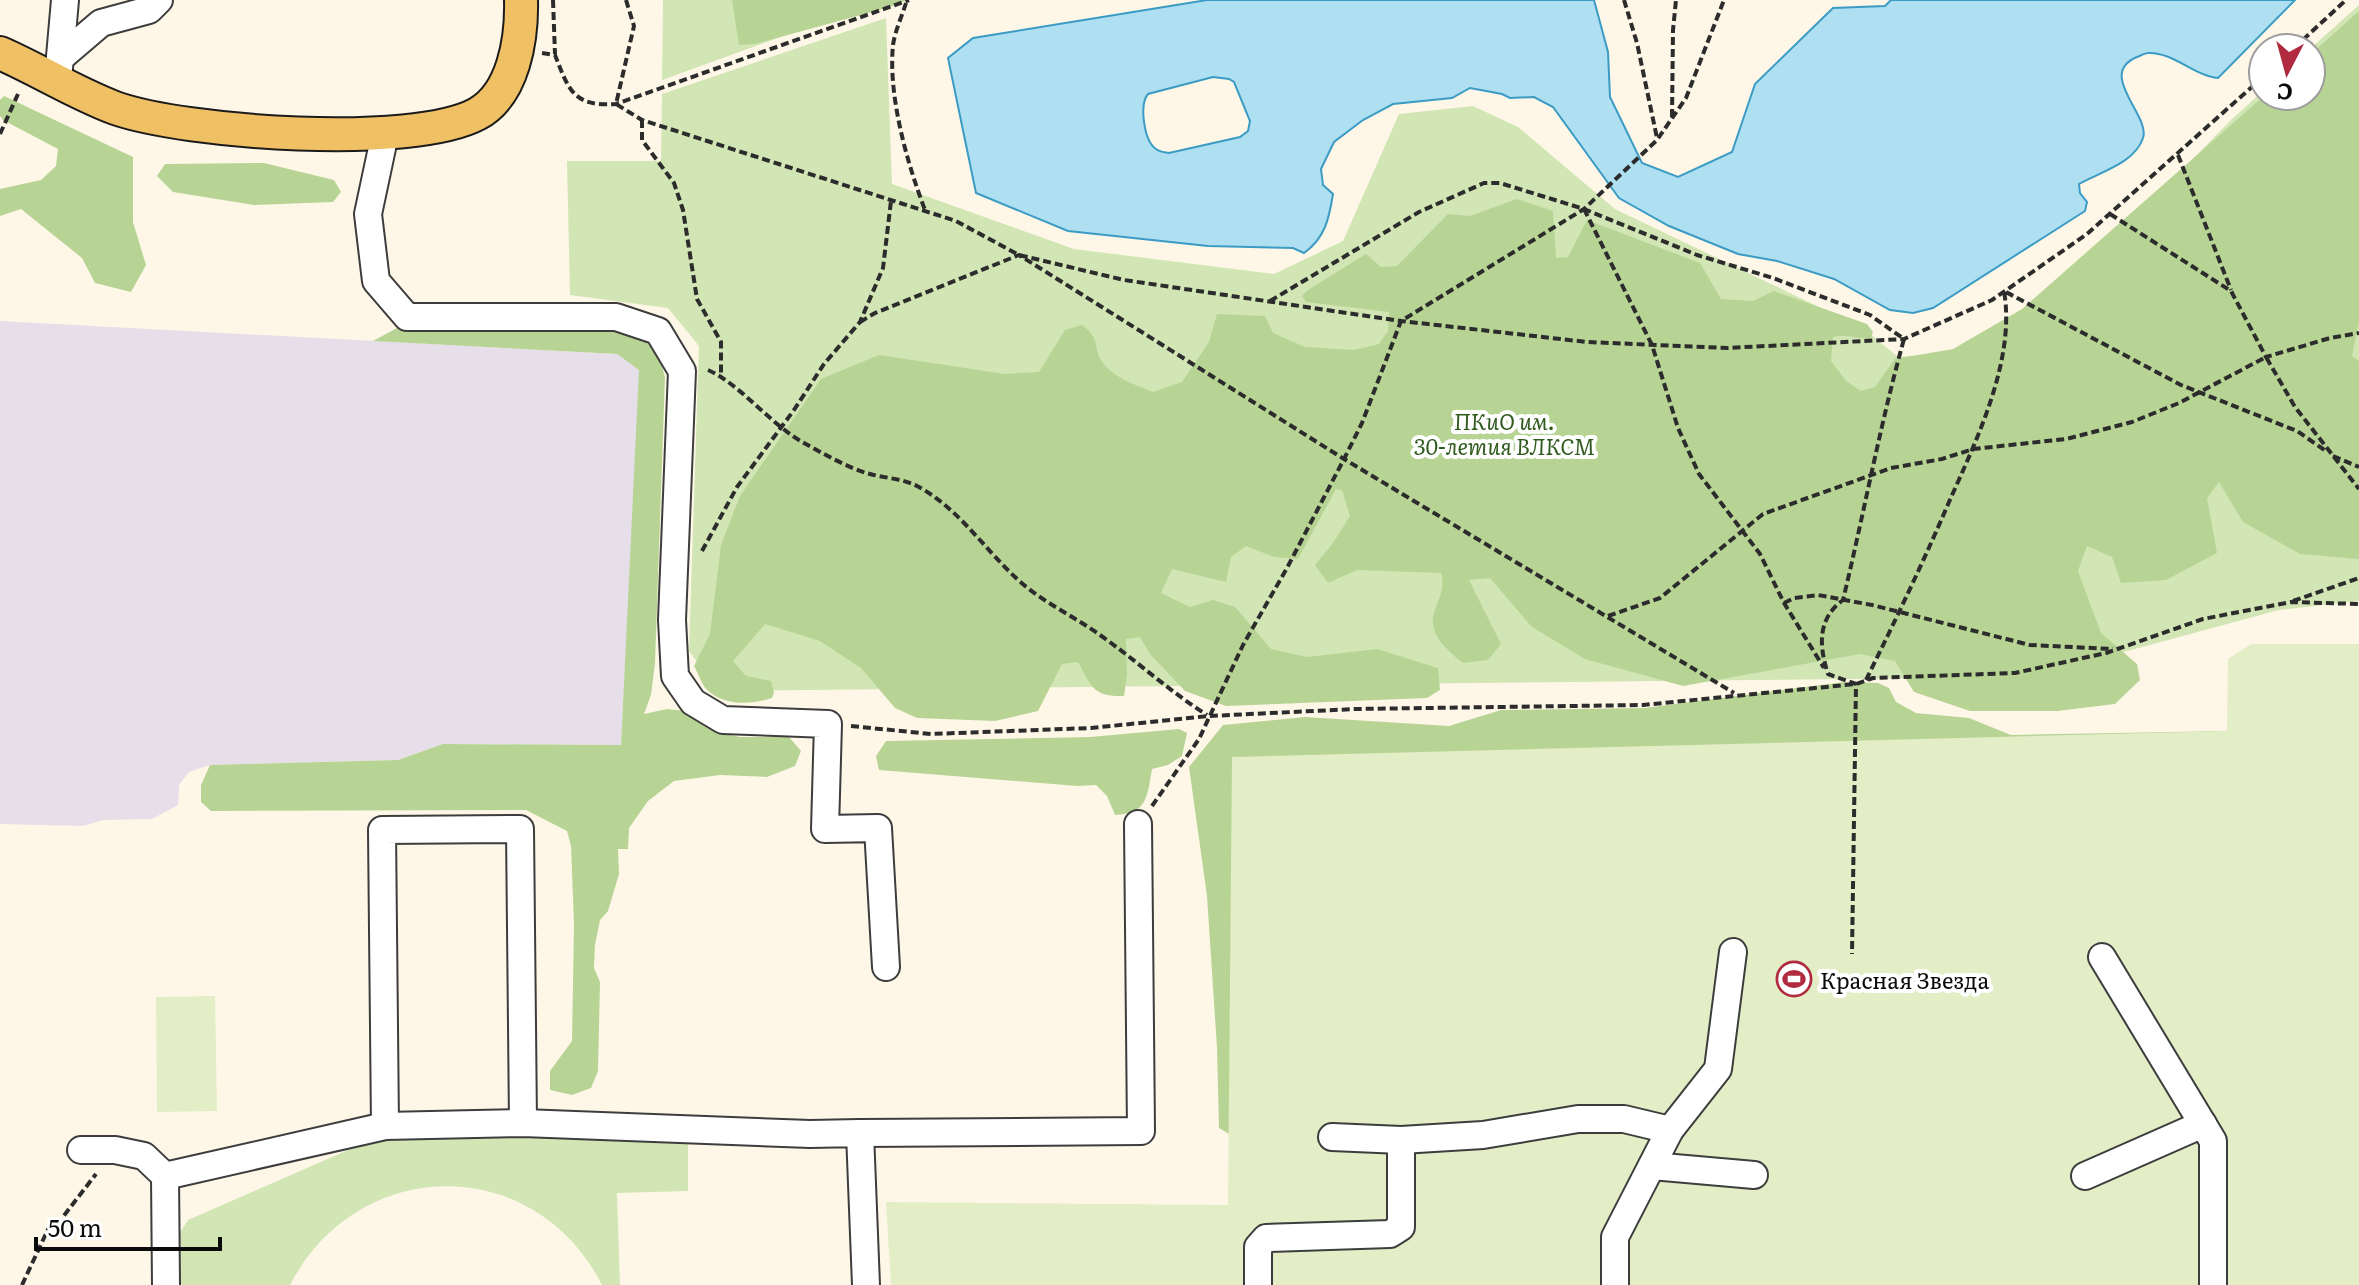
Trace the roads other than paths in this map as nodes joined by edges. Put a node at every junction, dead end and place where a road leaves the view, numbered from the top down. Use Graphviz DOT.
graph roads {
  1 [pos="65,0"];
  2 [pos="159,0"];
  3 [pos="521,0"];
  4 [pos="0,53"];
  5 [pos="49,69"];
  6 [pos="385,134"];
  7 [pos="1138,824"];
  8 [pos="1733,952"];
  9 [pos="2102,957"];
  10 [pos="886,967"];
  11 [pos="523,1123"];
  12 [pos="2203,1124"];
  13 [pos="385,1126"];
  14 [pos="1670,1130"];
  15 [pos="860,1133"];
  16 [pos="1332,1137"];
  17 [pos="1401,1140"];
  18 [pos="81,1150"];
  19 [pos="1652,1166"];
  20 [pos="1754,1175"];
  21 [pos="165,1176"];
  22 [pos="2085,1176"];
  23 [pos="166,1285"];
  24 [pos="866,1285"];
  25 [pos="1258,1285"];
  26 [pos="1615,1285"];
  27 [pos="2213,1285"];
  1 -- 5 [label="lane"];
  2 -- 5 [label="lane"];
  3 -- 6 [label="main road"];
  4 -- 5 [label="main road"];
  5 -- 6 [label="main road"];
  6 -- 10 [label="lane"];
  7 -- 15 [label="lane"];
  8 -- 14 [label="lane"];
  9 -- 12 [label="lane"];
  11 -- 13 [label="lane"];
  11 -- 13 [label="lane"];
  11 -- 15 [label="lane"];
  12 -- 22 [label="lane"];
  12 -- 27 [label="lane"];
  13 -- 21 [label="lane"];
  14 -- 17 [label="lane"];
  14 -- 19 [label="lane"];
  15 -- 24 [label="lane"];
  16 -- 17 [label="lane"];
  17 -- 25 [label="lane"];
  18 -- 21 [label="lane"];
  19 -- 20 [label="lane"];
  19 -- 26 [label="lane"];
  21 -- 23 [label="lane"];
}
